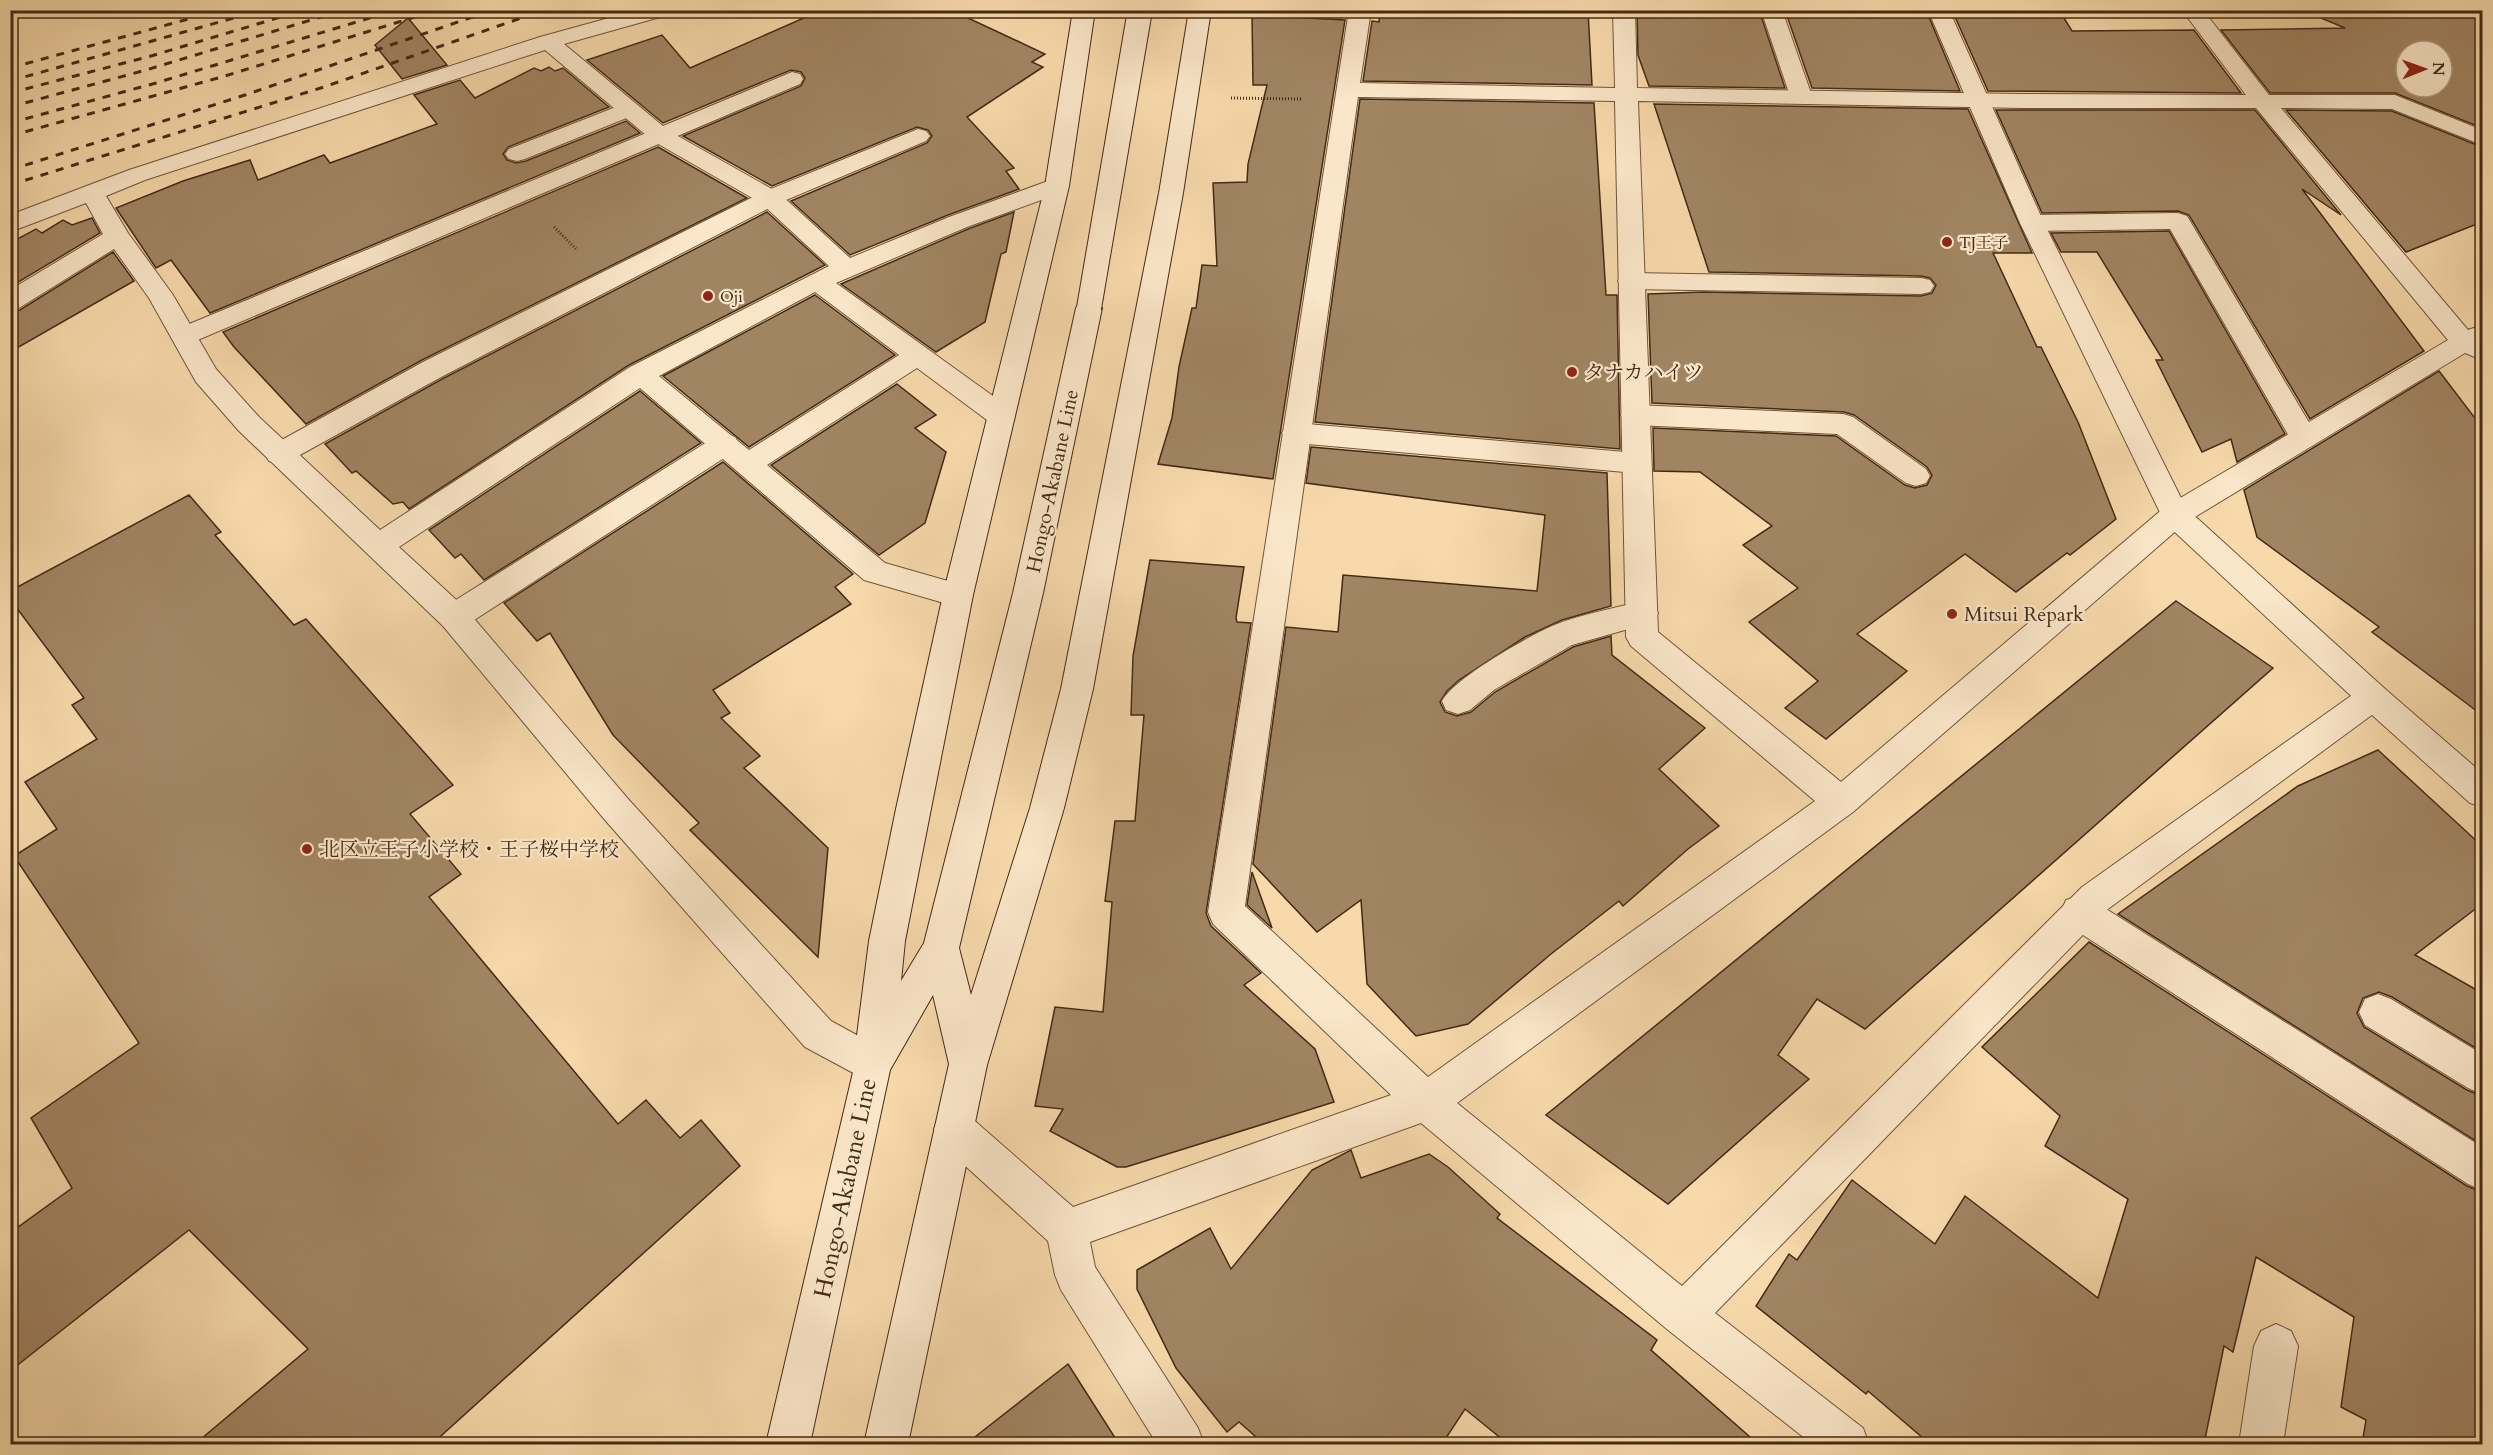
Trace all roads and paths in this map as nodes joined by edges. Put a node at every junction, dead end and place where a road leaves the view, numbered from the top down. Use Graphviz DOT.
graph roads {
  1 [pos="664,10"];
  2 [pos="1084,10"];
  3 [pos="1140,10"];
  4 [pos="1200,10"];
  5 [pos="1360,10"];
  6 [pos="1624,10"];
  7 [pos="1771,10"];
  8 [pos="1938,10"];
  9 [pos="2192,10"];
  10 [pos="548,42"];
  11 [pos="792,79"];
  12 [pos="1350,90"];
  13 [pos="1628,95"];
  14 [pos="1801,96"];
  15 [pos="1231,98"];
  16 [pos="1978,100"];
  17 [pos="2264,102"];
  18 [pos="626,110"];
  19 [pos="661,136"];
  20 [pos="918,136"];
  21 [pos="2482,138"];
  22 [pos="517,154"];
  23 [pos="1057,186"];
  24 [pos="92,193"];
  25 [pos="521,195"];
  26 [pos="770,198"];
  27 [pos="2032,223"];
  28 [pos="10,224"];
  29 [pos="117,236"];
  30 [pos="847,269"];
  31 [pos="609,280"];
  32 [pos="817,281"];
  33 [pos="1631,281"];
  34 [pos="1922,286"];
  35 [pos="10,302"];
  36 [pos="184,336"];
  37 [pos="2476,342"];
  38 [pos="918,356"];
  39 [pos="640,374"];
  40 [pos="1635,415"];
  41 [pos="1001,416"];
  42 [pos="1296,433"];
  43 [pos="2304,438"];
  44 [pos="725,444"];
  45 [pos="279,454"];
  46 [pos="1636,462"];
  47 [pos="748,464"];
  48 [pos="1916,477"];
  49 [pos="2175,515"];
  50 [pos="379,545"];
  51 [pos="958,595"];
  52 [pos="1642,613"];
  53 [pos="454,617"];
  54 [pos="2373,697"];
  55 [pos="1458,701"];
  56 [pos="2482,793"];
  57 [pos="1841,802"];
  58 [pos="2079,912"];
  59 [pos="941,948"];
  60 [pos="2378,1012"];
  61 [pos="872,1064"];
  62 [pos="968,1065"];
  63 [pos="2482,1076"];
  64 [pos="1426,1102"];
  65 [pos="954,1129"];
  66 [pos="2482,1170"];
  67 [pos="1067,1230"];
  68 [pos="1683,1315"];
  69 [pos="2276,1346"];
  70 [pos="788,1444"];
  71 [pos="886,1444"];
  72 [pos="1182,1444"];
  73 [pos="1847,1444"];
  74 [pos="2261,1444"];
  1 -- 10 [label="street"];
  2 -- 23 [label="street"];
  3 -- 59 [label="street, Hongo-Akabane Line, bridge"];
  4 -- 62 [label="street"];
  5 -- 12 [label="street"];
  6 -- 13 [label="street"];
  7 -- 14 [label="street"];
  8 -- 16 [label="street"];
  9 -- 17 [label="street"];
  10 -- 18 [label="street"];
  10 -- 24 [label="street"];
  11 -- 19 [label="street"];
  12 -- 13 [label="street"];
  12 -- 15 [label="path"];
  12 -- 42 [label="street"];
  13 -- 14 [label="street"];
  13 -- 33 [label="street"];
  14 -- 16 [label="street"];
  16 -- 17 [label="street"];
  16 -- 27 [label="street"];
  17 -- 21 [label="street"];
  17 -- 37 [label="street"];
  18 -- 19 [label="street"];
  18 -- 22 [label="street"];
  19 -- 25 [label="street"];
  19 -- 26 [label="street"];
  20 -- 26 [label="street"];
  23 -- 30 [label="street"];
  23 -- 41 [label="street"];
  24 -- 28 [label="street"];
  24 -- 29 [label="street"];
  25 -- 31 [label="path"];
  25 -- 36 [label="street"];
  26 -- 30 [label="street"];
  26 -- 31 [label="street"];
  27 -- 43 [label="street"];
  27 -- 49 [label="street"];
  29 -- 35 [label="street"];
  29 -- 36 [label="street"];
  30 -- 32 [label="street"];
  31 -- 45 [label="street"];
  32 -- 38 [label="street"];
  32 -- 39 [label="street"];
  33 -- 34 [label="street"];
  33 -- 40 [label="street"];
  36 -- 45 [label="street"];
  37 -- 43 [label="street"];
  38 -- 41 [label="street"];
  38 -- 47 [label="street"];
  39 -- 44 [label="street"];
  39 -- 50 [label="street"];
  40 -- 46 [label="street"];
  40 -- 48 [label="street"];
  41 -- 51 [label="street"];
  42 -- 46 [label="street"];
  42 -- 64 [label="street"];
  43 -- 49 [label="street"];
  44 -- 47 [label="street"];
  44 -- 53 [label="street"];
  45 -- 50 [label="street"];
  46 -- 52 [label="street"];
  47 -- 51 [label="street"];
  49 -- 54 [label="street"];
  49 -- 57 [label="street"];
  50 -- 53 [label="street"];
  51 -- 61 [label="street"];
  52 -- 55 [label="street"];
  52 -- 57 [label="street"];
  53 -- 61 [label="street"];
  54 -- 56 [label="street"];
  54 -- 58 [label="street"];
  57 -- 64 [label="street"];
  58 -- 66 [label="street"];
  58 -- 68 [label="street"];
  59 -- 61 [label="street, Hongo-Akabane Line"];
  59 -- 62 [label="street, Hongo-Akabane Line"];
  60 -- 63 [label="street"];
  61 -- 70 [label="street, Hongo-Akabane Line"];
  62 -- 65 [label="street, Hongo-Akabane Line"];
  64 -- 67 [label="street"];
  64 -- 68 [label="street"];
  65 -- 67 [label="street"];
  65 -- 71 [label="street, Hongo-Akabane Line"];
  67 -- 72 [label="street"];
  68 -- 73 [label="street"];
  69 -- 74 [label="street"];
}
